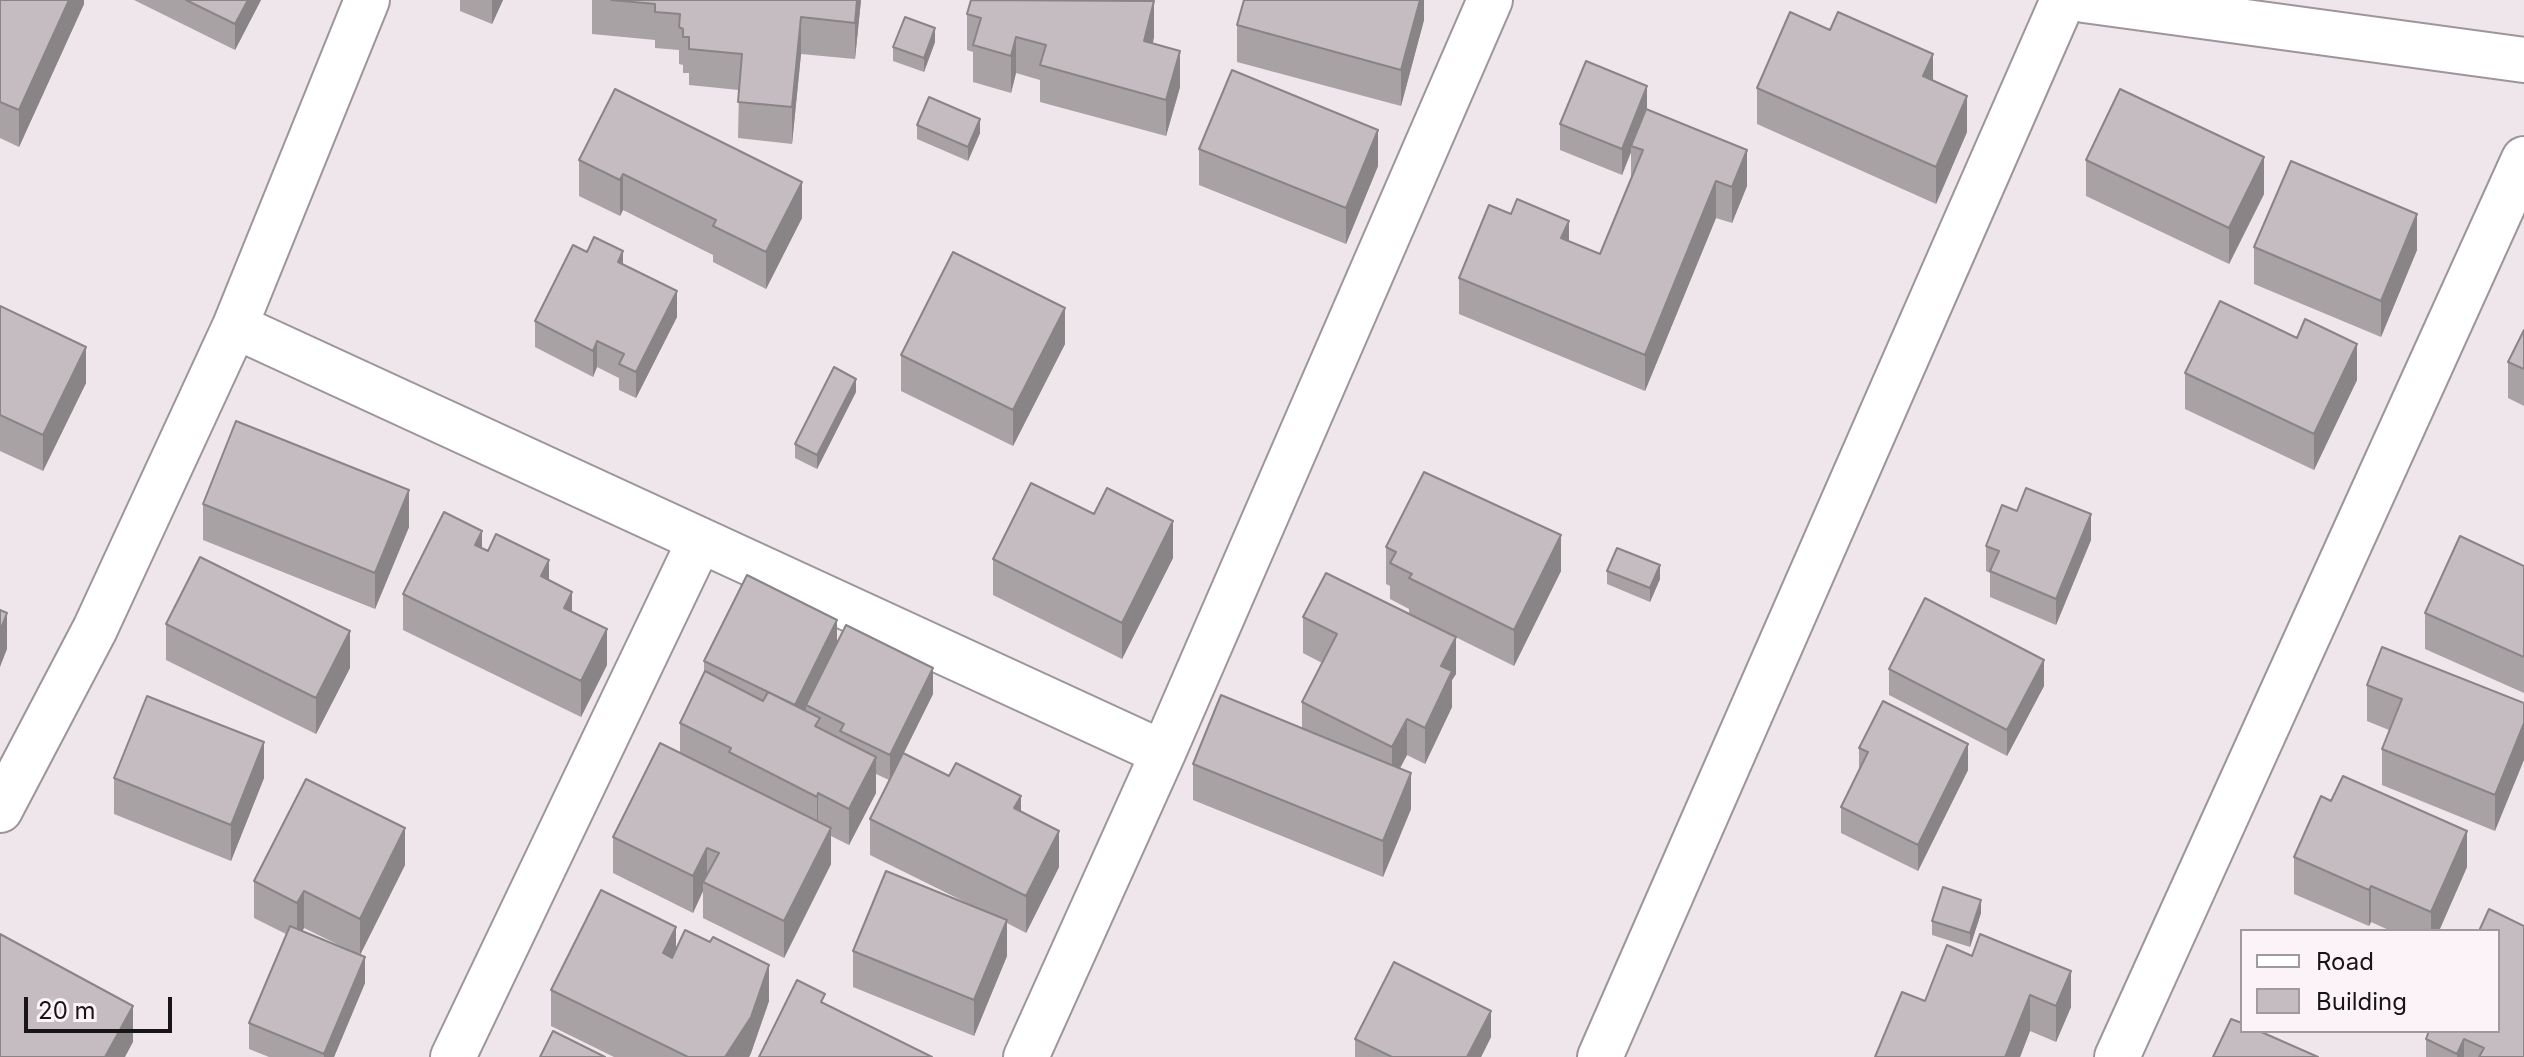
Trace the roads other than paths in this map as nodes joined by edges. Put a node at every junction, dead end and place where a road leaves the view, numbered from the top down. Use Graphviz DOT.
graph roads {
  1 [pos="367,0"];
  2 [pos="1490,0"];
  3 [pos="2063,0"];
  4 [pos="2084,0"];
  5 [pos="2524,60"];
  6 [pos="2524,159"];
  7 [pos="235,326"];
  8 [pos="700,540"];
  9 [pos="1163,753"];
  10 [pos="0,810"];
  11 [pos="453,1057"];
  12 [pos="1026,1057"];
  13 [pos="1600,1057"];
  14 [pos="2117,1057"];
  1 -- 7 [label="street"];
  2 -- 9 [label="street"];
  3 -- 13 [label="street"];
  4 -- 5 [label="street"];
  6 -- 14 [label="street"];
  7 -- 8 [label="street"];
  7 -- 10 [label="street"];
  8 -- 9 [label="street"];
  8 -- 11 [label="street"];
  9 -- 12 [label="street"];
}
